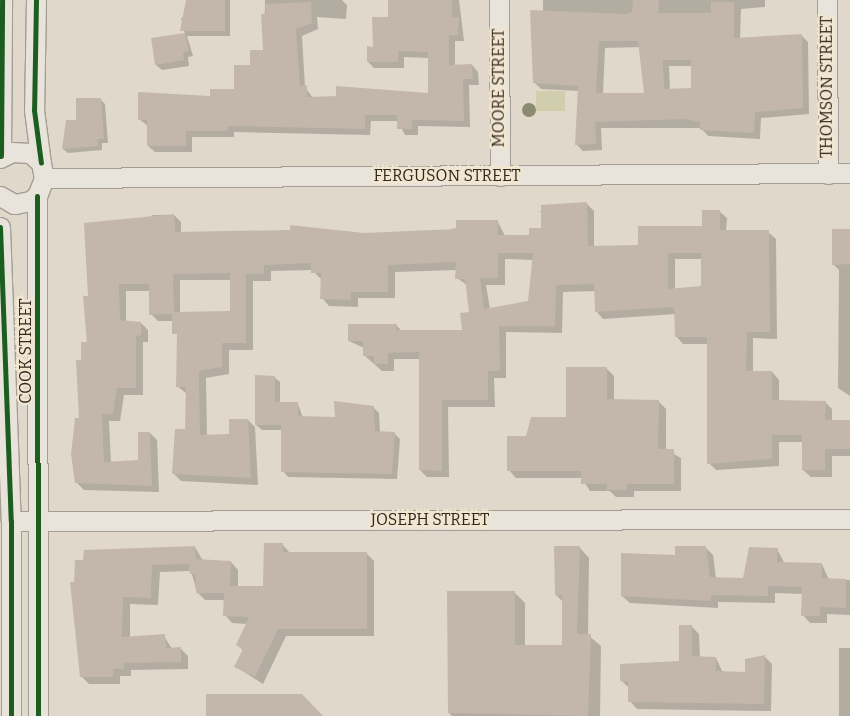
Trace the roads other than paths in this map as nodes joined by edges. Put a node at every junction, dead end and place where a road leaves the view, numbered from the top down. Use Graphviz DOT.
graph roads {
  1 [pos="2,0"];
  2 [pos="36,0"];
  3 [pos="499,0"];
  4 [pos="827,0"];
  5 [pos="1,157"];
  6 [pos="43,171"];
  7 [pos="850,173"];
  8 [pos="828,174"];
  9 [pos="500,176"];
  10 [pos="0,196"];
  11 [pos="37,196"];
  12 [pos="0,227"];
  13 [pos="850,519"];
  14 [pos="40,521"];
  15 [pos="11,522"];
  16 [pos="38,695"];
  17 [pos="11,696"];
  18 [pos="11,716"];
  19 [pos="38,716"];
  1 -- 5 [label="street"];
  2 -- 6 [label="street"];
  3 -- 9 [label="street, MOORE STREET"];
  4 -- 8 [label="street, THOMSON STREET"];
  5 -- 6 [label="street"];
  6 -- 9 [label="street, FERGUSON STREET"];
  6 -- 11 [label="street"];
  7 -- 8 [label="street, FERGUSON STREET"];
  8 -- 9 [label="street, FERGUSON STREET"];
  10 -- 11 [label="street"];
  11 -- 14 [label="street, COOK STREET"];
  12 -- 15 [label="street, COOK STREET"];
  13 -- 14 [label="street, JOSEPH STREET"];
  14 -- 15 [label="street, JOSEPH STREET"];
  14 -- 16 [label="street, COOK STREET"];
  15 -- 17 [label="street, COOK STREET"];
  16 -- 17 [label="street"];
  16 -- 19 [label="street, COOK STREET"];
  17 -- 18 [label="street, COOK STREET"];
}
